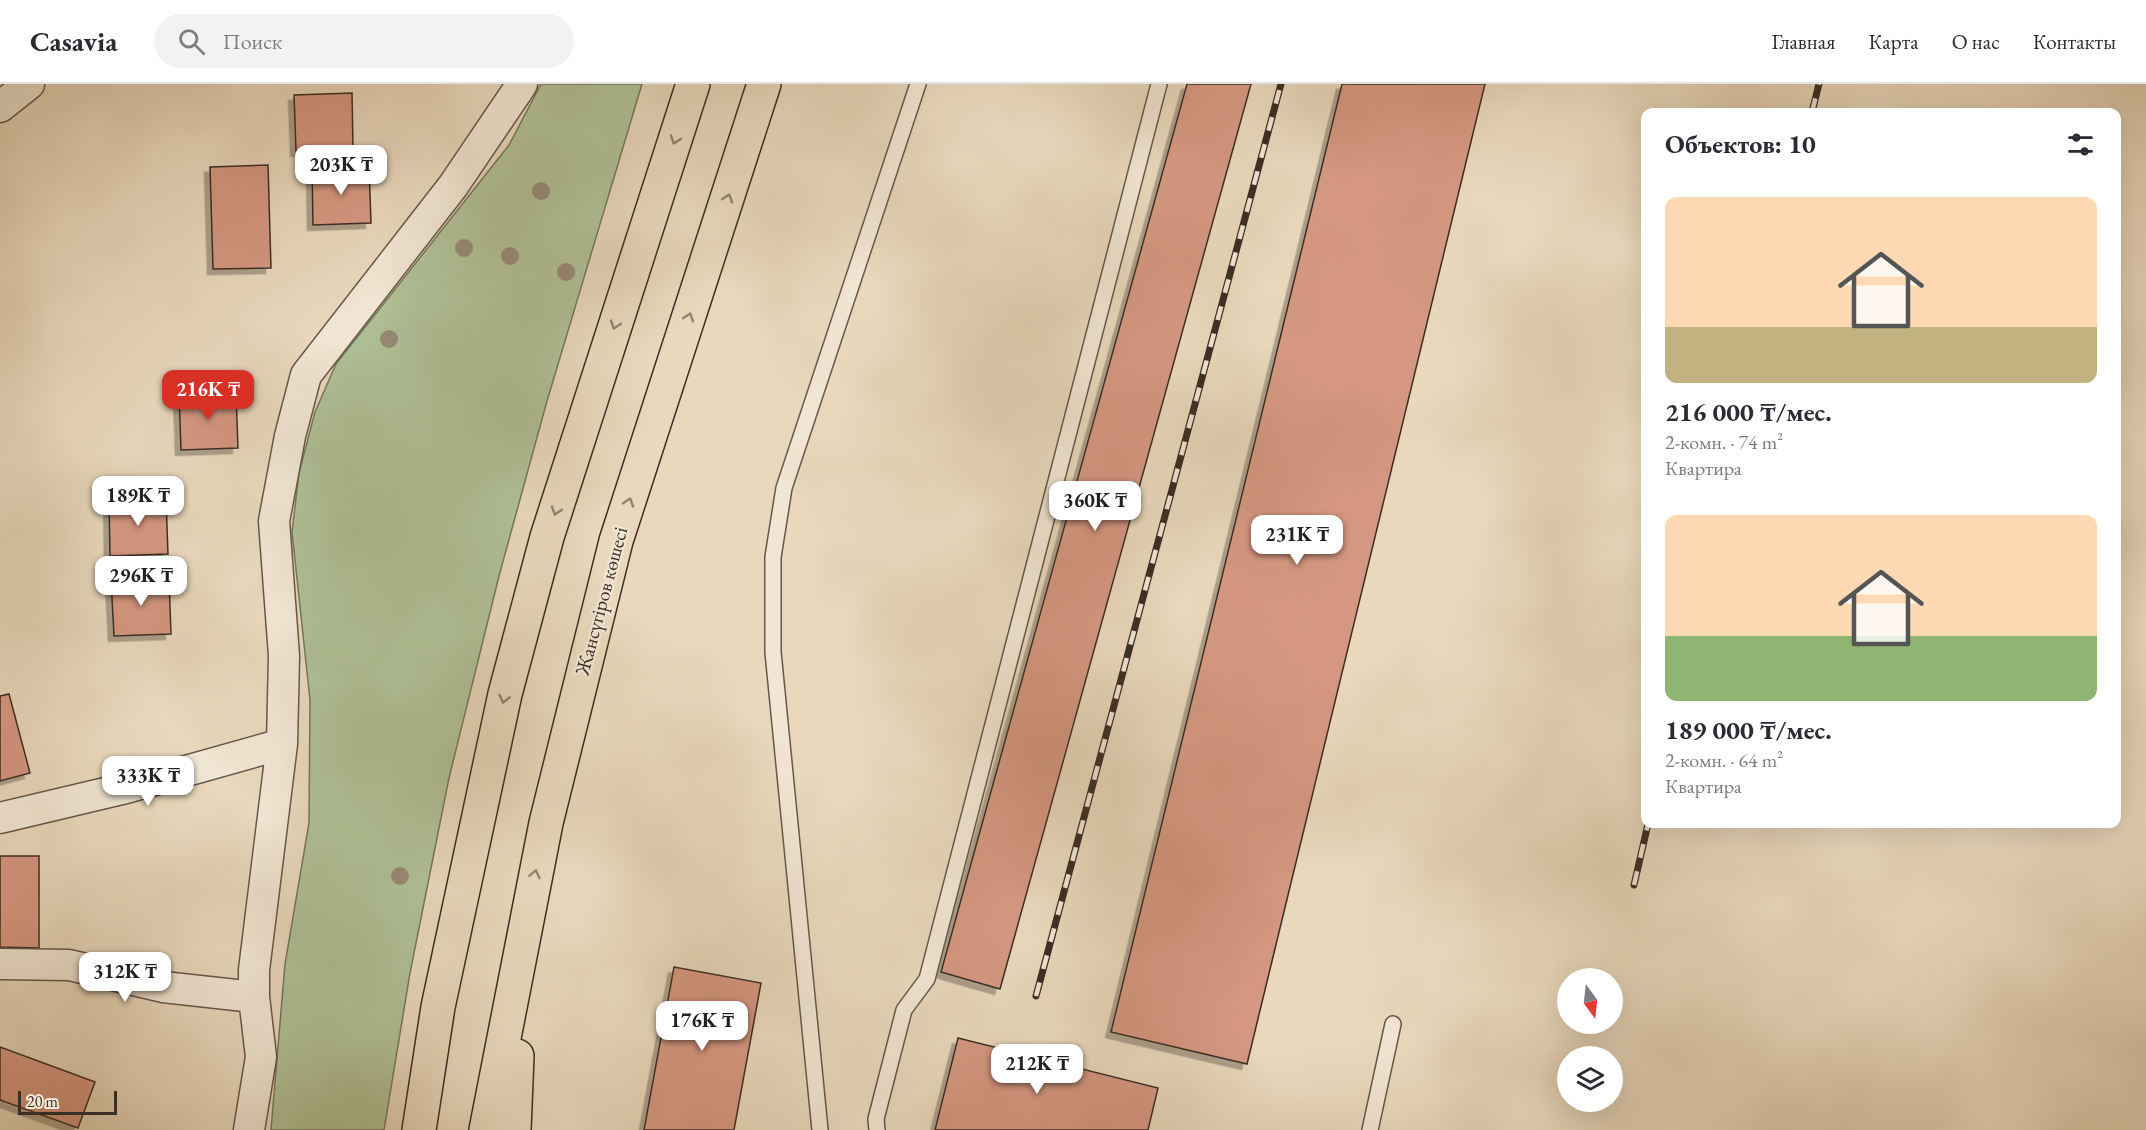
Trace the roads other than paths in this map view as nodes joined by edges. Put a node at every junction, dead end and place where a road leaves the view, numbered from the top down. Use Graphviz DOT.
graph roads {
  1 [pos="29,84"];
  2 [pos="522,84"];
  3 [pos="693,84"];
  4 [pos="764,84"];
  5 [pos="918,84"];
  6 [pos="1159,84"];
  7 [pos="0,107"];
  8 [pos="282,744"];
  9 [pos="0,818"];
  10 [pos="523,932"];
  11 [pos="0,964"];
  12 [pos="254,997"];
  13 [pos="1393,1024"];
  14 [pos="249,1130"];
  15 [pos="419,1130"];
  16 [pos="486,1130"];
  17 [pos="514,1130"];
  18 [pos="820,1130"];
  19 [pos="877,1130"];
  20 [pos="1370,1130"];
  1 -- 7 [label="street"];
  2 -- 8 [label="street"];
  3 -- 15 [label="main road, one-way"];
  10 -- 4 [label="main road, Жансүгіров көшесі, one-way"];
  5 -- 18 [label="lane"];
  6 -- 19 [label="lane"];
  8 -- 9 [label="street"];
  8 -- 12 [label="street"];
  10 -- 16 [label="main road, Жансүгіров көшесі"];
  10 -- 17 [label="main road"];
  11 -- 12 [label="street"];
  12 -- 14 [label="street"];
  13 -- 20 [label="lane"];
}
